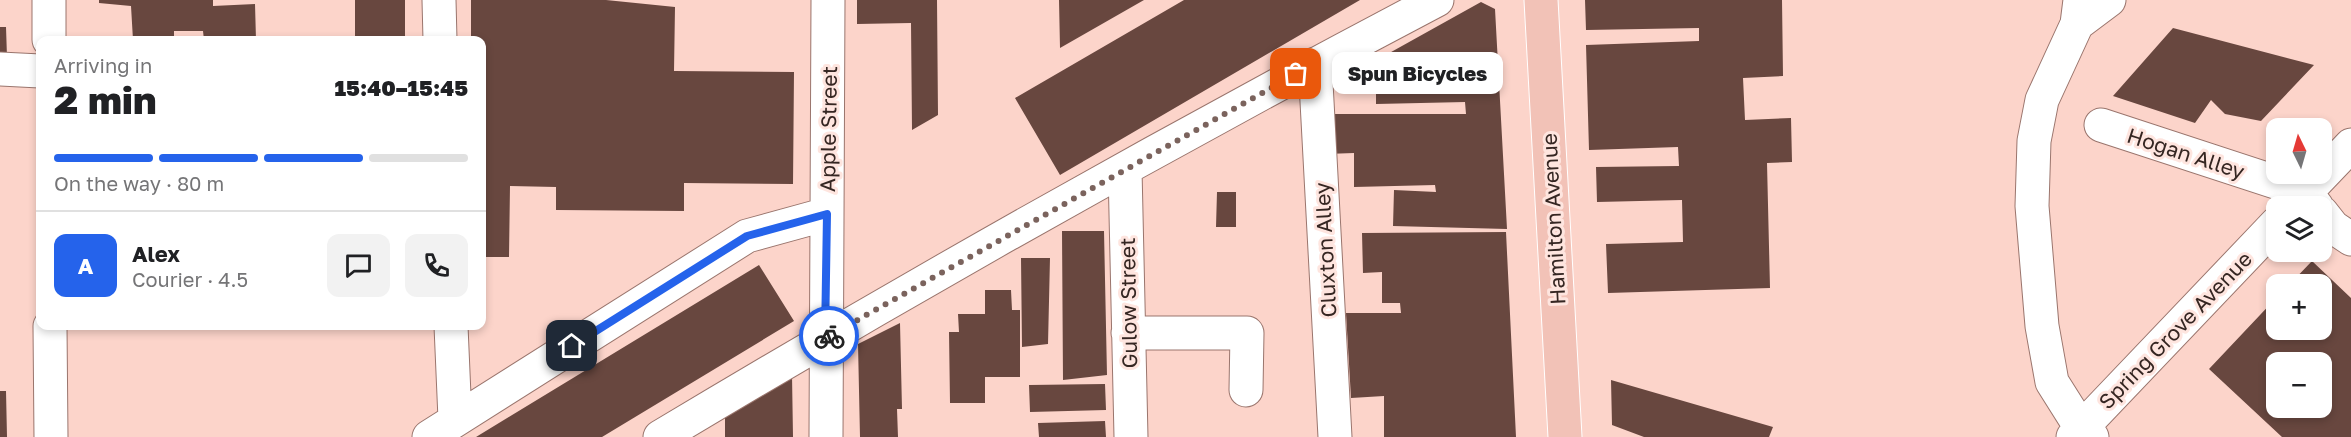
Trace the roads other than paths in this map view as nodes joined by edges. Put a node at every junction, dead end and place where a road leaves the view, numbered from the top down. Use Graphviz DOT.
graph roads {
  1 [pos="49,0"];
  2 [pos="439,0"];
  3 [pos="828,0"];
  4 [pos="1437,0"];
  5 [pos="1541,0"];
  6 [pos="2109,0"];
  7 [pos="2078,12"];
  8 [pos="49,36"];
  9 [pos="440,36"];
  10 [pos="1315,64"];
  11 [pos="0,69"];
  12 [pos="36,71"];
  13 [pos="2101,125"];
  14 [pos="2351,145"];
  15 [pos="1125,169"];
  16 [pos="2286,196"];
  17 [pos="2315,196"];
  18 [pos="827,214"];
  19 [pos="2332,226"];
  20 [pos="2266,235"];
  21 [pos="2351,239"];
  22 [pos="50,330"];
  23 [pos="451,330"];
  24 [pos="1128,333"];
  25 [pos="825,338"];
  26 [pos="1246,390"];
  27 [pos="442,428"];
  28 [pos="2082,434"];
  29 [pos="1570,436"];
  30 [pos="51,437"];
  31 [pos="660,437"];
  32 [pos="826,437"];
  33 [pos="1131,437"];
  34 [pos="1335,437"];
  1 -- 8 [label="street"];
  2 -- 9 [label="street"];
  3 -- 18 [label="street, Apple Street"];
  4 -- 10 [label="street"];
  5 -- 29 [label="main road, Hamilton Avenue"];
  6 -- 7 [label="street"];
  7 -- 28 [label="street"];
  10 -- 15 [label="street"];
  10 -- 34 [label="street, Cluxton Alley"];
  11 -- 12 [label="street"];
  13 -- 16 [label="street, Hogan Alley"];
  14 -- 17 [label="street"];
  15 -- 24 [label="street, Gulow Street"];
  15 -- 25 [label="street"];
  18 -- 25 [label="street, Apple Street"];
  18 -- 27 [label="street"];
  19 -- 21 [label="street"];
  20 -- 28 [label="street, Spring Grove Avenue"];
  22 -- 30 [label="street"];
  23 -- 27 [label="street"];
  24 -- 26 [label="street"];
  24 -- 33 [label="street, Gulow Street"];
  25 -- 31 [label="street"];
  25 -- 32 [label="street, Apple Street"];
}
